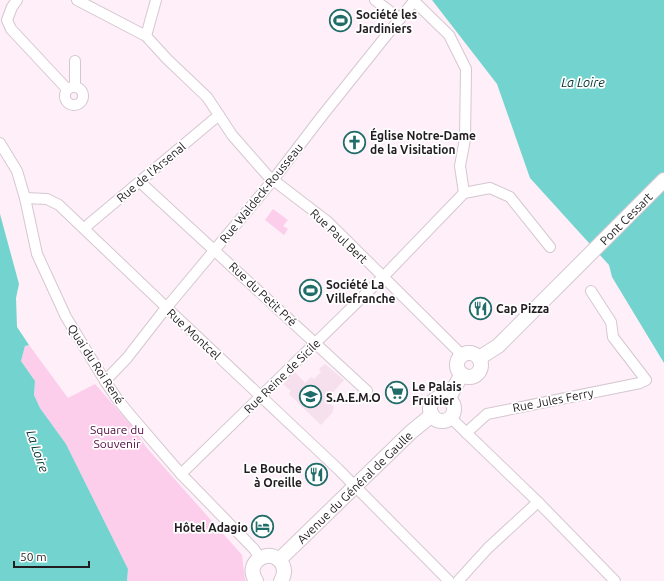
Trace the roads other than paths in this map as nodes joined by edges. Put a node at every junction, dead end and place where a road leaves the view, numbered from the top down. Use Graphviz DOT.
graph roads {
  1 [pos="17,0"];
  2 [pos="77,0"];
  3 [pos="156,0"];
  4 [pos="375,0"];
  5 [pos="400,19"];
  6 [pos="146,36"];
  7 [pos="75,61"];
  8 [pos="219,116"];
  9 [pos="0,142"];
  10 [pos="273,180"];
  11 [pos="664,180"];
  12 [pos="140,182"];
  13 [pos="464,193"];
  14 [pos="25,198"];
  15 [pos="85,229"];
  16 [pos="550,247"];
  17 [pos="215,250"];
  18 [pos="383,277"];
  19 [pos="592,291"];
  20 [pos="167,308"];
  21 [pos="315,344"];
  22 [pos="462,355"];
  23 [pos="479,358"];
  24 [pos="462,374"];
  25 [pos="105,381"];
  26 [pos="367,391"];
  27 [pos="261,397"];
  28 [pos="448,399"];
  29 [pos="432,415"];
  30 [pos="451,418"];
  31 [pos="466,433"];
  32 [pos="181,474"];
  33 [pos="356,486"];
  34 [pos="538,502"];
  35 [pos="260,558"];
  36 [pos="279,560"];
  37 [pos="256,581"];
  38 [pos="281,581"];
  39 [pos="449,581"];
  40 [pos="458,581"];
  41 [pos="615,581"];
  1 -- 7 [label="street"];
  2 -- 6 [label="street, Rue Paul Bert"];
  3 -- 6 [label="street"];
  4 -- 5 [label="street"];
  5 -- 10 [label="street, Rue Waldeck-Rousseau"];
  5 -- 13 [label="street, Rue Waldeck-Rousseau"];
  6 -- 8 [label="street, Rue Paul Bert"];
  8 -- 10 [label="street, Rue Paul Bert"];
  8 -- 12 [label="street, Rue de l'Arsenal"];
  9 -- 14 [label="street, Quai du Roi René"];
  10 -- 17 [label="street, Rue Waldeck-Rousseau"];
  10 -- 18 [label="street, Rue Paul Bert"];
  11 -- 23 [label="main road, Pont Cessart"];
  12 -- 15 [label="street, Rue de l'Arsenal"];
  12 -- 17 [label="street, Rue du Petit Pré"];
  13 -- 16 [label="street"];
  13 -- 18 [label="street, Rue Reine de Sicile"];
  14 -- 15 [label="street, Rue Montcel"];
  14 -- 25 [label="street, Quai du Roi René"];
  15 -- 20 [label="street, Rue Montcel"];
  17 -- 20 [label="street, Rue Waldeck-Rousseau"];
  17 -- 21 [label="street, Rue du Petit Pré"];
  18 -- 21 [label="street, Rue Reine de Sicile"];
  18 -- 22 [label="street, Rue Paul Bert"];
  19 -- 31 [label="street, Rue Jules Ferry"];
  20 -- 25 [label="street, Rue Waldeck-Rousseau"];
  20 -- 27 [label="street, Rue Montcel"];
  21 -- 26 [label="street, Rue du Petit Pré"];
  21 -- 27 [label="street, Rue Reine de Sicile"];
  22 -- 23 [label="main road"];
  22 -- 24 [label="main road"];
  23 -- 24 [label="main road"];
  24 -- 28 [label="main road"];
  25 -- 32 [label="street, Quai du Roi René"];
  27 -- 32 [label="street, Rue Reine de Sicile"];
  27 -- 33 [label="street, Rue Montcel"];
  28 -- 29 [label="main road"];
  28 -- 30 [label="main road"];
  29 -- 30 [label="main road"];
  29 -- 33 [label="main road, Avenue du Général de Gaulle"];
  30 -- 31 [label="street"];
  31 -- 34 [label="street"];
  32 -- 35 [label="street, Quai du Roi René"];
  33 -- 36 [label="main road, Avenue du Général de Gaulle"];
  33 -- 39 [label="street, Rue Montcel"];
  34 -- 40 [label="street"];
  34 -- 41 [label="street"];
  35 -- 36 [label="main road"];
  35 -- 37 [label="main road"];
  36 -- 38 [label="main road"];
}
